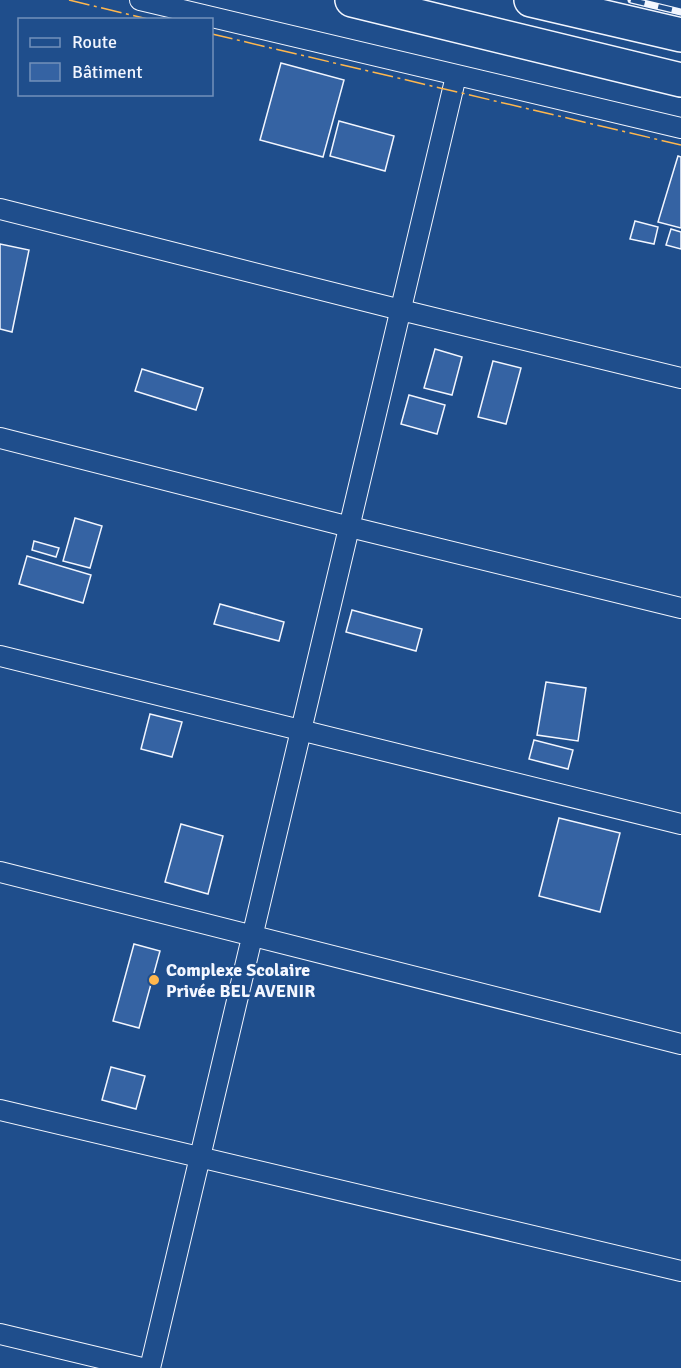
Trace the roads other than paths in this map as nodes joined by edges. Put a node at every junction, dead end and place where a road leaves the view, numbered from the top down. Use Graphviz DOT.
graph roads {
  1 [pos="140,0"];
  2 [pos="352,0"];
  3 [pos="531,0"];
  4 [pos="681,35"];
  5 [pos="456,76"];
  6 [pos="681,80"];
  7 [pos="681,128"];
  8 [pos="0,208"];
  9 [pos="401,310"];
  10 [pos="681,378"];
  11 [pos="0,438"];
  12 [pos="350,527"];
  13 [pos="681,608"];
  14 [pos="0,656"];
  15 [pos="301,730"];
  16 [pos="681,824"];
  17 [pos="0,872"];
  18 [pos="253,935"];
  19 [pos="681,1044"];
  20 [pos="0,1110"];
  21 [pos="200,1156"];
  22 [pos="681,1271"];
  23 [pos="0,1334"];
  24 [pos="142,1368"];
  25 [pos="150,1368"];
  1 -- 5 [label="street"];
  2 -- 6 [label="highway"];
  3 -- 4 [label="highway"];
  5 -- 7 [label="street"];
  5 -- 9 [label="street"];
  8 -- 9 [label="street"];
  9 -- 10 [label="street"];
  9 -- 12 [label="street"];
  11 -- 12 [label="street"];
  12 -- 13 [label="street"];
  12 -- 15 [label="street"];
  14 -- 15 [label="street"];
  15 -- 16 [label="street"];
  15 -- 18 [label="street"];
  17 -- 18 [label="street"];
  18 -- 19 [label="street"];
  18 -- 21 [label="street"];
  20 -- 21 [label="street"];
  21 -- 22 [label="street"];
  21 -- 25 [label="street"];
  23 -- 24 [label="street"];
}
